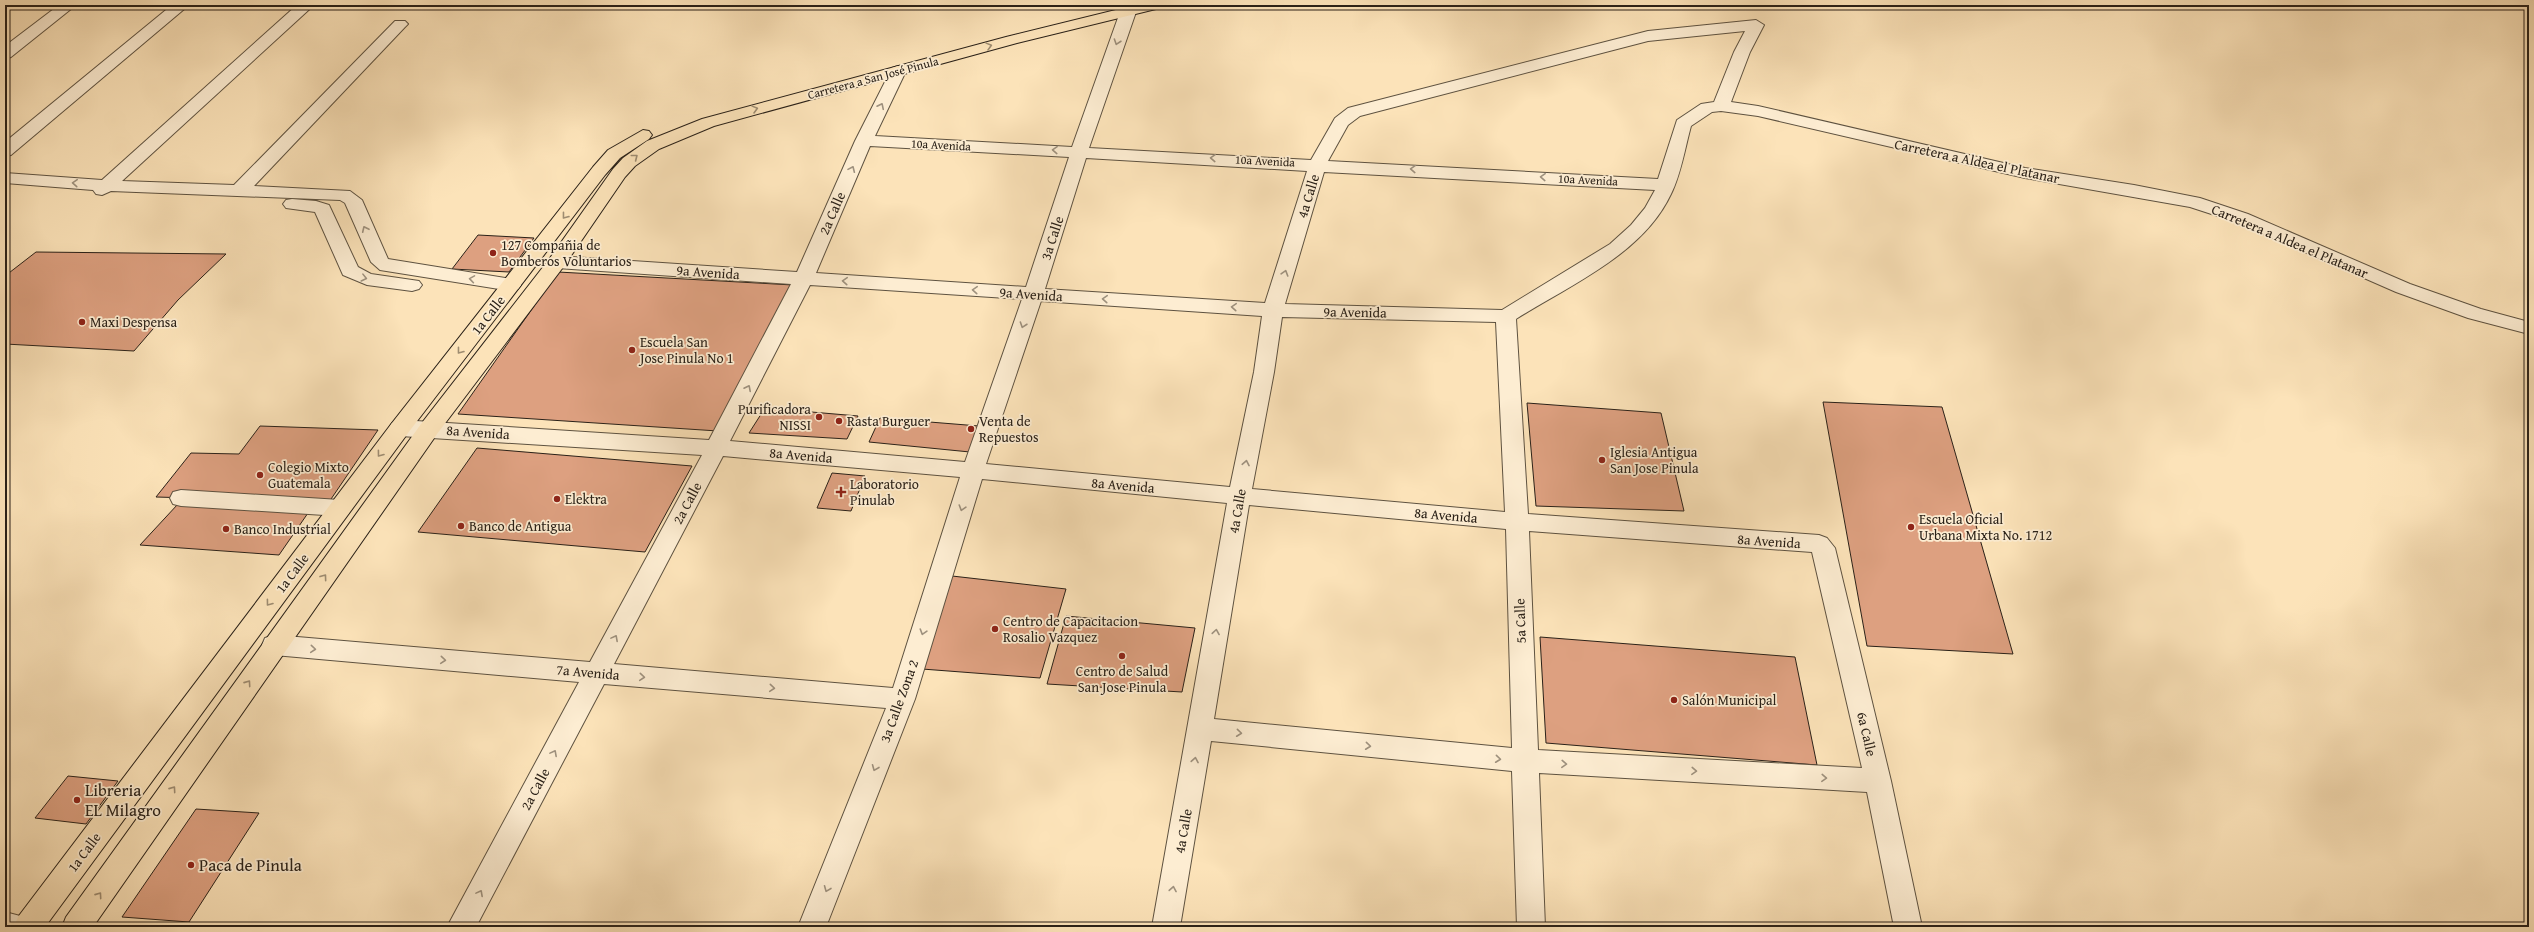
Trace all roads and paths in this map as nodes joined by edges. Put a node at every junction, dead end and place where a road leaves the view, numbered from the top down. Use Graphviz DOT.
graph roads {
  1 [pos="68,5"];
  2 [pos="181,5"];
  3 [pos="306,5"];
  4 [pos="1106,5"];
  5 [pos="1155,5"];
  6 [pos="1128,8"];
  7 [pos="400,24"];
  8 [pos="5,54"];
  9 [pos="898,71"];
  10 [pos="1720,106"];
  11 [pos="864,141"];
  12 [pos="5,151"];
  13 [pos="1079,152"];
  14 [pos="1318,164"];
  15 [pos="5,178"];
  16 [pos="1665,185"];
  17 [pos="107,186"];
  18 [pos="600,186"];
  19 [pos="240,190"];
  20 [pos="5,192"];
  21 [pos="93,197"];
  22 [pos="557,262"];
  23 [pos="804,278"];
  24 [pos="506,291"];
  25 [pos="1034,294"];
  26 [pos="1273,310"];
  27 [pos="1506,316"];
  28 [pos="2529,328"];
  29 [pos="400,428"];
  30 [pos="428,429"];
  31 [pos="717,447"];
  32 [pos="973,471"];
  33 [pos="1239,496"];
  34 [pos="181,498"];
  35 [pos="340,508"];
  36 [pos="371,510"];
  37 [pos="1517,521"];
  38 [pos="1818,544"];
  39 [pos="274,646"];
  40 [pos="596,673"];
  41 [pos="902,699"];
  42 [pos="1200,729"];
  43 [pos="1525,761"];
  44 [pos="1878,781"];
  45 [pos="5,926"];
  46 [pos="14,927"];
  47 [pos="28,927"];
  48 [pos="76,927"];
  49 [pos="461,927"];
  50 [pos="812,927"];
  51 [pos="1166,927"];
  52 [pos="1531,927"];
  53 [pos="1908,927"];
  1 -- 8 [label="street"];
  2 -- 12 [label="street"];
  3 -- 17 [label="street"];
  4 -- 18 [label="main road, Carretera a San José Pinula"];
  5 -- 6 [label="main road, Carretera a San José Pinula"];
  9 -- 6 [label="main road, Carretera a San José Pinula, one-way"];
  6 -- 13 [label="street, 3a Calle, one-way"];
  7 -- 19 [label="street"];
  11 -- 9 [label="street, 2a Calle, one-way"];
  18 -- 9 [label="main road, Carretera a San José Pinula, one-way"];
  10 -- 14 [label="street, 4a Calle"];
  10 -- 16 [label="street, Carretera a Aldea el Platanar"];
  10 -- 28 [label="street, Carretera a Aldea el Platanar"];
  13 -- 11 [label="street, 10a Avenida, one-way"];
  23 -- 11 [label="street, 2a Calle, one-way"];
  14 -- 13 [label="street, 10a Avenida, one-way"];
  13 -- 25 [label="street, 3a Calle"];
  16 -- 14 [label="street, 10a Avenida, one-way"];
  26 -- 14 [label="street, 4a Calle, one-way"];
  17 -- 15 [label="street, one-way"];
  16 -- 27 [label="street, Carretera a Aldea el Platanar"];
  17 -- 19 [label="street"];
  17 -- 21 [label="street"];
  18 -- 22 [label="main road, 1a Calle"];
  18 -- 24 [label="main road, 1a Calle, one-way"];
  24 -- 19 [label="street, one-way"];
  20 -- 21 [label="street"];
  21 -- 24 [label="street, one-way"];
  22 -- 23 [label="street, 9a Avenida"];
  22 -- 30 [label="main road, 1a Calle"];
  25 -- 23 [label="street, 9a Avenida, one-way"];
  31 -- 23 [label="street, 2a Calle, one-way"];
  24 -- 29 [label="main road, 1a Calle, one-way"];
  26 -- 25 [label="street, 9a Avenida, one-way"];
  25 -- 32 [label="street, 3a Calle, one-way"];
  26 -- 27 [label="street, 9a Avenida"];
  33 -- 26 [label="street, 4a Calle, one-way"];
  27 -- 37 [label="street, 5a Calle"];
  29 -- 30 [label="street, 8a Avenida"];
  29 -- 35 [label="main road, 1a Calle, one-way"];
  30 -- 31 [label="street, 8a Avenida"];
  30 -- 36 [label="main road, 1a Calle"];
  31 -- 32 [label="street, 8a Avenida"];
  40 -- 31 [label="street, 2a Calle, one-way"];
  32 -- 33 [label="street, 8a Avenida"];
  32 -- 41 [label="street, 3a Calle Zona 2, one-way"];
  33 -- 37 [label="street, 8a Avenida"];
  42 -- 33 [label="street, 4a Calle, one-way"];
  34 -- 35 [label="street"];
  35 -- 36 [label="main road"];
  35 -- 47 [label="main road, 1a Calle, one-way"];
  39 -- 36 [label="main road, 1a Calle, one-way"];
  37 -- 38 [label="street, 8a Avenida"];
  37 -- 43 [label="street, 5a Calle"];
  38 -- 44 [label="street, 6a Calle"];
  39 -- 40 [label="street, 7a Avenida, one-way"];
  48 -- 39 [label="main road, 1a Calle, one-way"];
  40 -- 41 [label="street, 7a Avenida, one-way"];
  49 -- 40 [label="street, 2a Calle, one-way"];
  41 -- 50 [label="street, 3a Calle Zona 2, one-way"];
  42 -- 43 [label="street, one-way"];
  51 -- 42 [label="street, 4a Calle, one-way"];
  43 -- 44 [label="street, one-way"];
  43 -- 52 [label="street, 5a Calle"];
  44 -- 53 [label="street, 6a Calle"];
  45 -- 46 [label="street"];
}
